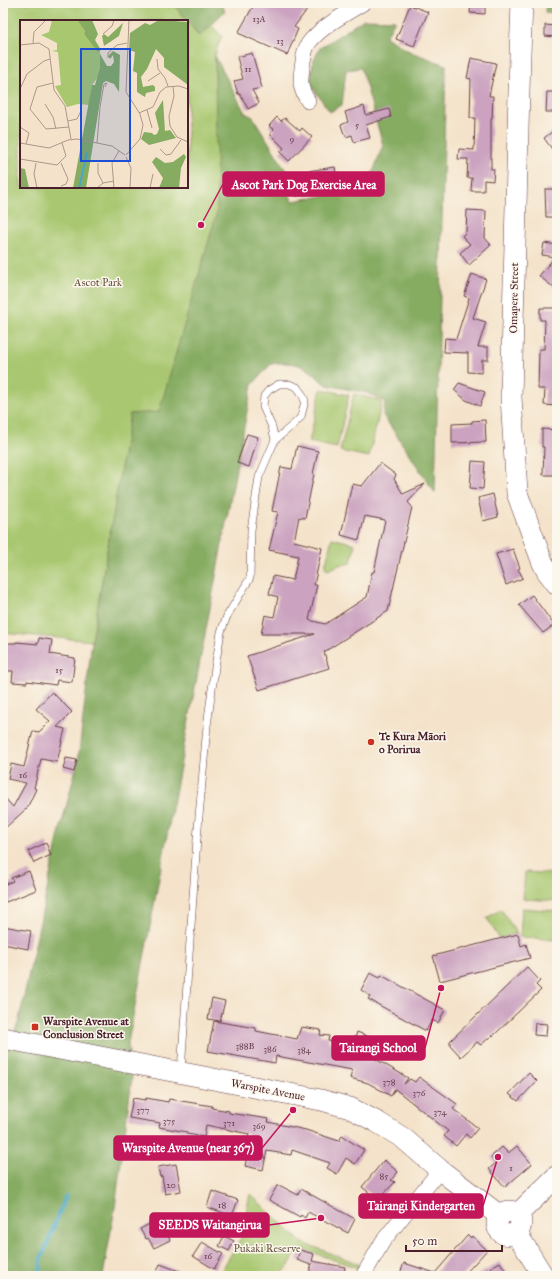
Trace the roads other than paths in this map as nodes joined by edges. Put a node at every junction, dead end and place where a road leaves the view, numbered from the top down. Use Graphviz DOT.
graph roads {
  1 [pos="363,3"];
  2 [pos="522,3"];
  3 [pos="308,101"];
  4 [pos="275,440"];
  5 [pos="557,584"];
  6 [pos="3,1038"];
  7 [pos="180,1073"];
  8 [pos="440,1170"];
  9 [pos="557,1176"];
  10 [pos="511,1221"];
  11 [pos="363,1276"];
  12 [pos="543,1276"];
  1 -- 3 [label="street"];
  2 -- 5 [label="main road, Omapere Street"];
  4 -- 4 [label="lane"];
  4 -- 7 [label="lane"];
  6 -- 7 [label="main road, Warspite Avenue"];
  7 -- 8 [label="main road, Warspite Avenue"];
  8 -- 10 [label="main road, Warspite Avenue"];
  8 -- 11 [label="street"];
  9 -- 10 [label="main road"];
  10 -- 12 [label="main road, Warspite Avenue"];
}
